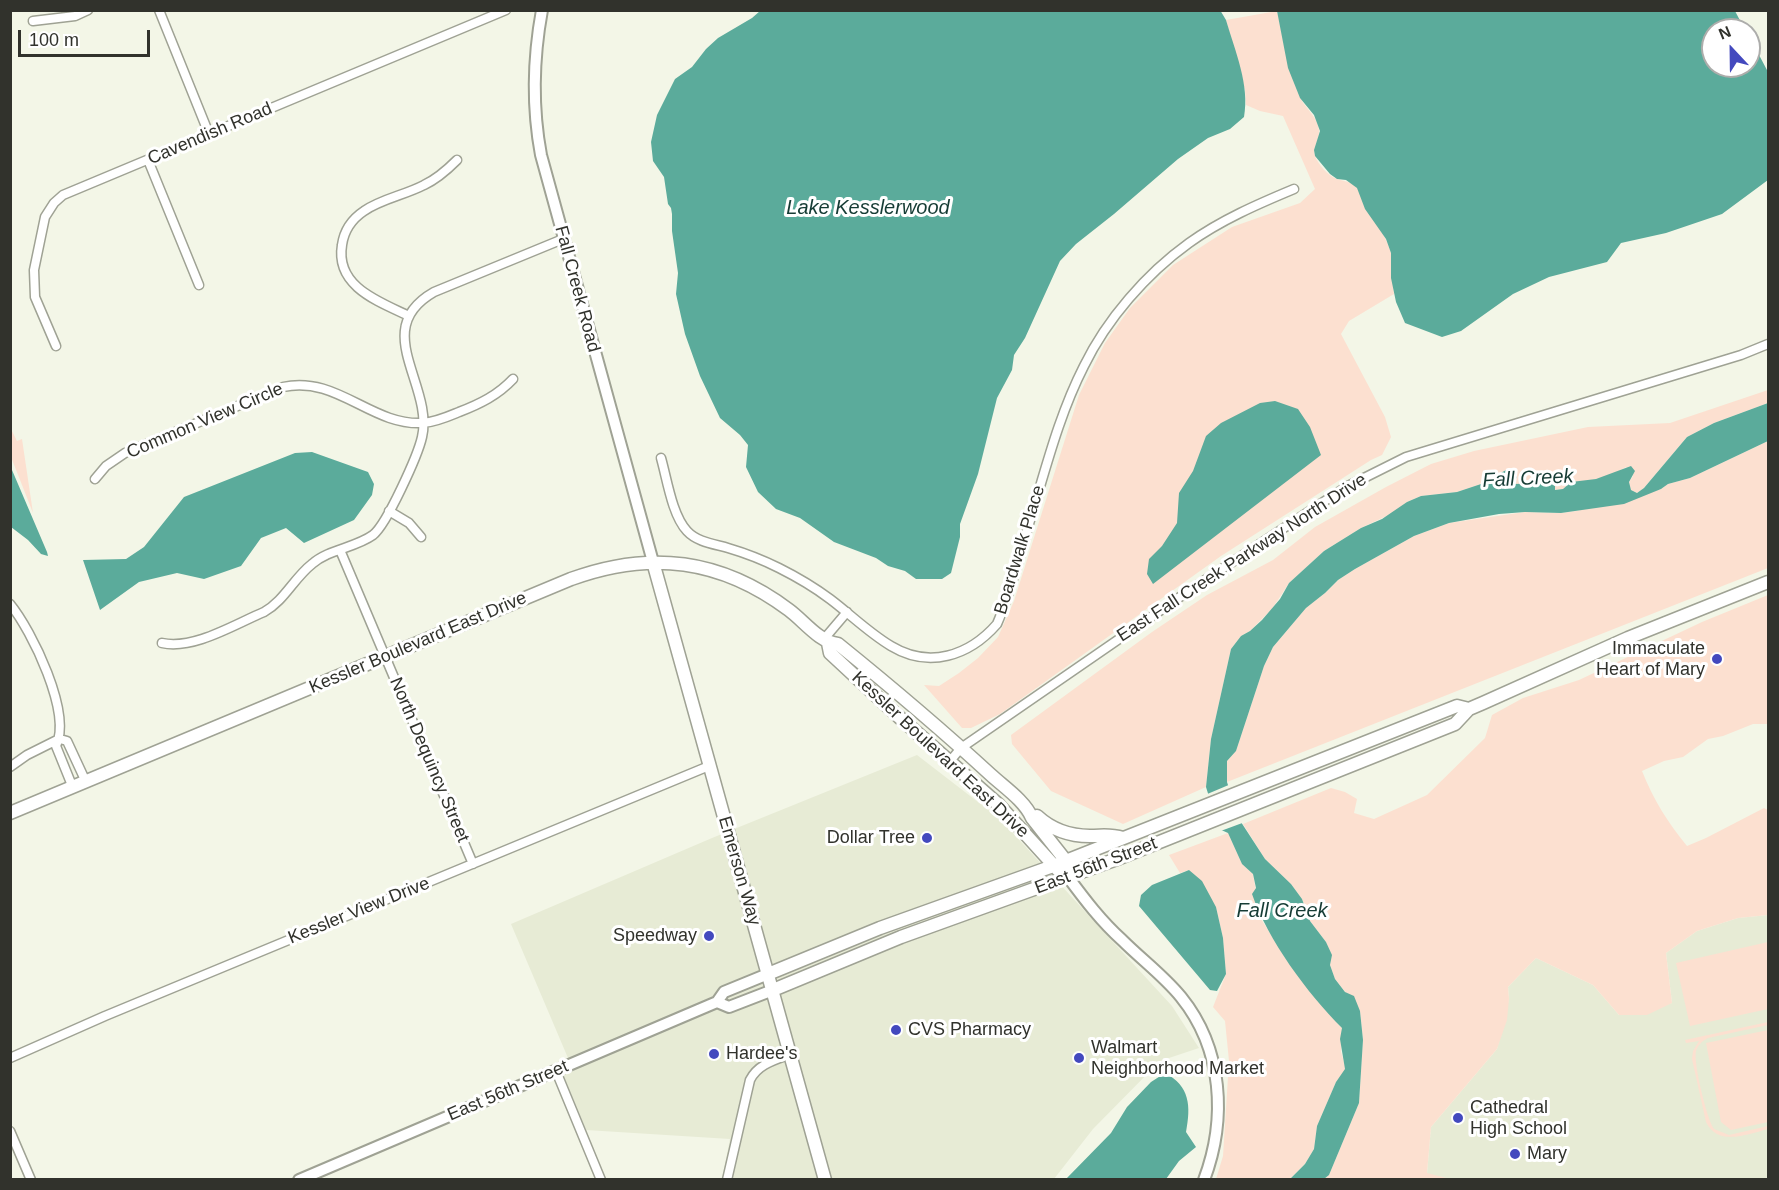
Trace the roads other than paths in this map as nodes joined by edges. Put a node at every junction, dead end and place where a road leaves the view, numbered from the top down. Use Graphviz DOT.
graph roads {
  1 [pos="88,10"];
  2 [pos="159,10"];
  3 [pos="506,10"];
  4 [pos="542,10"];
  5 [pos="33,21"];
  6 [pos="209,134"];
  7 [pos="148,160"];
  8 [pos="457,160"];
  9 [pos="1294,189"];
  10 [pos="563,239"];
  11 [pos="199,285"];
  12 [pos="409,316"];
  13 [pos="1768,344"];
  14 [pos="56,345"];
  15 [pos="513,379"];
  16 [pos="424,423"];
  17 [pos="661,458"];
  18 [pos="95,479"];
  19 [pos="389,511"];
  20 [pos="422,537"];
  21 [pos="340,550"];
  22 [pos="653,562"];
  23 [pos="1768,582"];
  24 [pos="10,604"];
  25 [pos="847,612"];
  26 [pos="826,641"];
  27 [pos="162,643"];
  28 [pos="386,656"];
  29 [pos="1468,709"];
  30 [pos="60,739"];
  31 [pos="961,748"];
  32 [pos="950,761"];
  33 [pos="709,766"];
  34 [pos="10,767"];
  35 [pos="86,782"];
  36 [pos="73,788"];
  37 [pos="1030,812"];
  38 [pos="10,813"];
  39 [pos="1123,838"];
  40 [pos="1066,861"];
  41 [pos="472,864"];
  42 [pos="1053,866"];
  43 [pos="1068,878"];
  44 [pos="768,974"];
  45 [pos="772,990"];
  46 [pos="717,1002"];
  47 [pos="791,1054"];
  48 [pos="10,1058"];
  49 [pos="556,1071"];
  50 [pos="10,1131"];
  51 [pos="31,1179"];
  52 [pos="299,1179"];
  53 [pos="601,1179"];
  54 [pos="727,1179"];
  55 [pos="825,1179"];
  56 [pos="1204,1179"];
  1 -- 5 [label="street"];
  2 -- 6 [label="street"];
  3 -- 6 [label="street, Cavendish Road"];
  4 -- 10 [label="main road, Fall Creek Road"];
  6 -- 7 [label="street, Cavendish Road"];
  7 -- 11 [label="street"];
  7 -- 14 [label="street, Cavendish Road"];
  8 -- 12 [label="street"];
  9 -- 25 [label="street, Boardwalk Place"];
  10 -- 12 [label="street"];
  10 -- 22 [label="main road, Fall Creek Road"];
  12 -- 16 [label="street"];
  13 -- 31 [label="street, East Fall Creek Parkway North Drive"];
  15 -- 16 [label="street"];
  16 -- 18 [label="street, Common View Circle"];
  16 -- 19 [label="street"];
  17 -- 25 [label="street, Boardwalk Place"];
  19 -- 20 [label="street"];
  19 -- 21 [label="street"];
  21 -- 27 [label="street"];
  21 -- 28 [label="street, North Dequincy Street"];
  22 -- 26 [label="main road, Kessler Boulevard East Drive"];
  22 -- 28 [label="main road, Kessler Boulevard East Drive"];
  22 -- 33 [label="main road, Emerson Way"];
  23 -- 29 [label="main road, East 56th Street"];
  24 -- 30 [label="street"];
  25 -- 26 [label="street"];
  26 -- 31 [label="main road, Kessler Boulevard East Drive"];
  26 -- 32 [label="main road, Kessler Boulevard East Drive"];
  28 -- 35 [label="main road, Kessler Boulevard East Drive"];
  28 -- 41 [label="street, North Dequincy Street"];
  29 -- 39 [label="main road, East 56th Street"];
  29 -- 43 [label="main road, East 56th Street"];
  30 -- 34 [label="street"];
  30 -- 35 [label="street"];
  30 -- 36 [label="street"];
  31 -- 32 [label="street, East Fall Creek Parkway North Drive"];
  31 -- 37 [label="main road, Kessler Boulevard East Drive"];
  32 -- 42 [label="main road, Kessler Boulevard East Drive"];
  33 -- 41 [label="street, Kessler View Drive"];
  33 -- 44 [label="main road, Emerson Way"];
  35 -- 36 [label="main road, Kessler Boulevard East Drive"];
  36 -- 38 [label="main road, Kessler Boulevard East Drive"];
  37 -- 39 [label="main road"];
  37 -- 40 [label="main road, Kessler Boulevard East Drive"];
  39 -- 40 [label="main road, East 56th Street"];
  40 -- 42 [label="main road, East 56th Street"];
  40 -- 43 [label="main road"];
  41 -- 48 [label="street, Kessler View Drive"];
  42 -- 43 [label="main road, Kessler Boulevard East Drive"];
  42 -- 44 [label="main road, East 56th Street"];
  43 -- 45 [label="main road, East 56th Street"];
  43 -- 56 [label="main road"];
  44 -- 45 [label="main road, Emerson Way"];
  44 -- 46 [label="main road, East 56th Street"];
  45 -- 46 [label="main road, East 56th Street"];
  45 -- 47 [label="main road, Emerson Way"];
  46 -- 49 [label="main road, East 56th Street"];
  47 -- 54 [label="street"];
  47 -- 55 [label="main road, Emerson Way"];
  49 -- 52 [label="main road, East 56th Street"];
  49 -- 53 [label="street"];
  50 -- 51 [label="street"];
}
